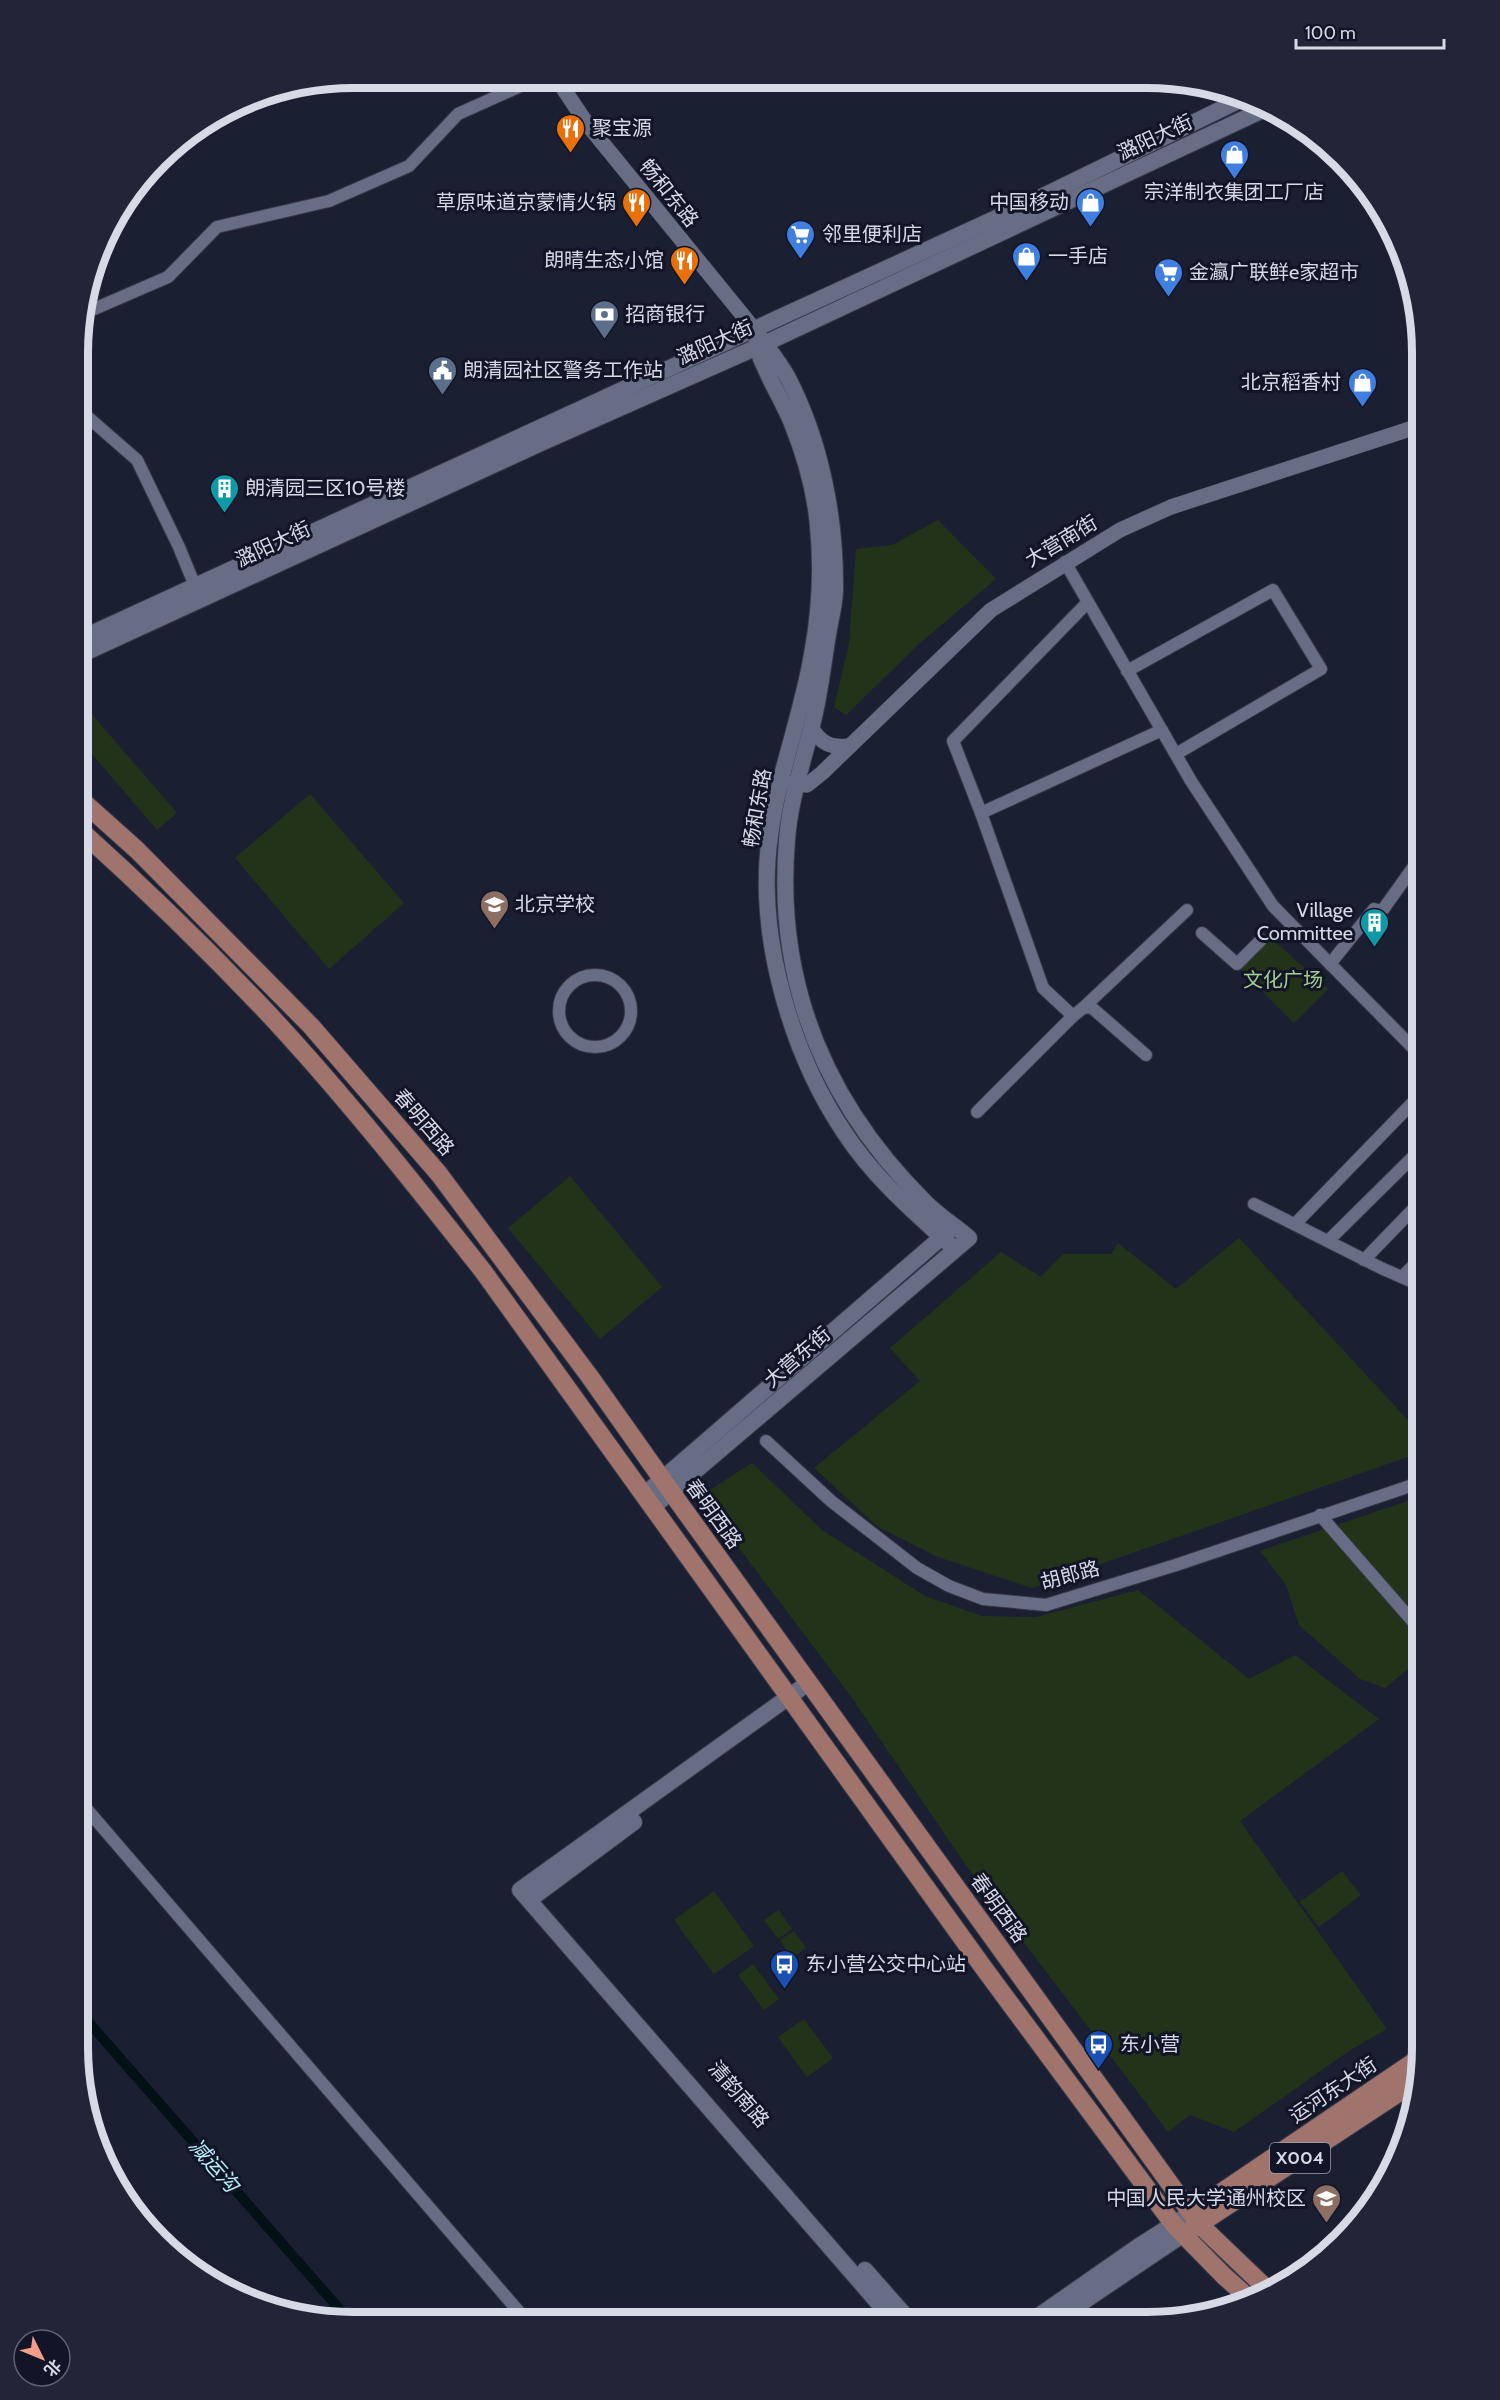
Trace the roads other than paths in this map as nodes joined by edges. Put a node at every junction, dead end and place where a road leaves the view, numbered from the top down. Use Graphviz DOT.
graph roads {
  1 [pos="516,88"];
  2 [pos="562,88"];
  3 [pos="1234,104"];
  4 [pos="1257,113"];
  5 [pos="93,309"];
  6 [pos="754,329"];
  7 [pos="760,345"];
  8 [pos="88,417"];
  9 [pos="1412,428"];
  10 [pos="1065,562"];
  11 [pos="195,586"];
  12 [pos="1087,603"];
  13 [pos="88,635"];
  14 [pos="88,651"];
  15 [pos="1127,670"];
  16 [pos="812,726"];
  17 [pos="1162,730"];
  18 [pos="850,746"];
  19 [pos="1176,754"];
  20 [pos="790,784"];
  21 [pos="88,806"];
  22 [pos="981,813"];
  23 [pos="88,837"];
  24 [pos="1412,869"];
  25 [pos="1188,910"];
  26 [pos="1202,933"];
  27 [pos="1261,940"];
  28 [pos="1330,964"];
  29 [pos="1078,1012"];
  30 [pos="611,1043"];
  31 [pos="1412,1047"];
  32 [pos="1146,1055"];
  33 [pos="1412,1103"];
  34 [pos="977,1112"];
  35 [pos="1412,1158"];
  36 [pos="1254,1204"];
  37 [pos="1412,1210"];
  38 [pos="1295,1224"];
  39 [pos="948,1232"];
  40 [pos="969,1238"];
  41 [pos="1328,1241"];
  42 [pos="955,1249"];
  43 [pos="1364,1260"];
  44 [pos="1412,1267"];
  45 [pos="1402,1277"];
  46 [pos="1412,1282"];
  47 [pos="766,1441"];
  48 [pos="1412,1485"];
  49 [pos="667,1486"];
  50 [pos="649,1501"];
  51 [pos="1320,1515"];
  52 [pos="1412,1621"];
  53 [pos="811,1687"];
  54 [pos="792,1702"];
  55 [pos="88,1810"];
  56 [pos="532,1892"];
  57 [pos="1411,2064"];
  58 [pos="1408,2086"];
  59 [pos="1195,2219"];
  60 [pos="1178,2230"];
  61 [pos="1262,2285"];
  62 [pos="1243,2293"];
  63 [pos="519,2312"];
  64 [pos="886,2312"];
  65 [pos="902,2312"];
  66 [pos="1044,2312"];
  67 [pos="1067,2312"];
  1 -- 5 [label="street"];
  2 -- 6 [label="street, 畅和东路"];
  3 -- 6 [label="main road, 潞阳大街"];
  4 -- 7 [label="main road, 潞阳大街"];
  6 -- 7 [label="main road, 畅和东路"];
  6 -- 11 [label="main road, 潞阳大街"];
  7 -- 14 [label="main road, 潞阳大街"];
  7 -- 16 [label="main road, 畅和东路"];
  7 -- 20 [label="main road, 畅和东路"];
  8 -- 11 [label="street"];
  9 -- 10 [label="street, 大营南街"];
  10 -- 12 [label="street"];
  10 -- 18 [label="street, 大营南街"];
  11 -- 13 [label="main road, 潞阳大街"];
  12 -- 15 [label="street"];
  12 -- 22 [label="street"];
  15 -- 17 [label="street"];
  15 -- 19 [label="street"];
  16 -- 18 [label="street"];
  16 -- 20 [label="main road, 畅和东路"];
  17 -- 19 [label="street"];
  17 -- 22 [label="street"];
  18 -- 20 [label="street, 大营南街"];
  19 -- 28 [label="street"];
  20 -- 39 [label="main road, 畅和东路"];
  21 -- 49 [label="main road, 春明西路"];
  22 -- 29 [label="street"];
  23 -- 50 [label="main road"];
  24 -- 28 [label="street"];
  25 -- 29 [label="street"];
  26 -- 27 [label="street"];
  28 -- 31 [label="street"];
  29 -- 32 [label="street"];
  29 -- 34 [label="street"];
  30 -- 30 [label="street"];
  33 -- 38 [label="street"];
  35 -- 41 [label="street"];
  36 -- 38 [label="street"];
  37 -- 43 [label="street"];
  38 -- 41 [label="street"];
  39 -- 40 [label="main road, 畅和东路"];
  39 -- 42 [label="main road, 畅和东路"];
  39 -- 49 [label="main road, 大营东街"];
  40 -- 42 [label="main road, 大营东街"];
  41 -- 43 [label="street"];
  42 -- 49 [label="main road, 大营东街"];
  43 -- 45 [label="street"];
  44 -- 45 [label="street"];
  45 -- 46 [label="street"];
  47 -- 51 [label="street, 胡郎路"];
  48 -- 51 [label="street, 胡郎路"];
  49 -- 50 [label="main road, 大营东街"];
  49 -- 53 [label="main road, 春明西路"];
  50 -- 54 [label="main road"];
  51 -- 52 [label="street"];
  53 -- 54 [label="main road"];
  53 -- 59 [label="main road, 春明西路"];
  54 -- 56 [label="main road"];
  54 -- 60 [label="main road"];
  55 -- 63 [label="street"];
  56 -- 64 [label="main road, 清韵南路"];
  56 -- 65 [label="main road, 清韵南路"];
  57 -- 59 [label="main road, 运河东大街 / X004"];
  58 -- 59 [label="main road, 运河东大街 / X004"];
  59 -- 60 [label="main road, 运河东大街 / X004"];
  59 -- 61 [label="main road, 春明西路"];
  60 -- 62 [label="main road"];
  60 -- 66 [label="main road, 运河东大街 / X004"];
  60 -- 67 [label="main road, 运河东大街 / X004"];
}
